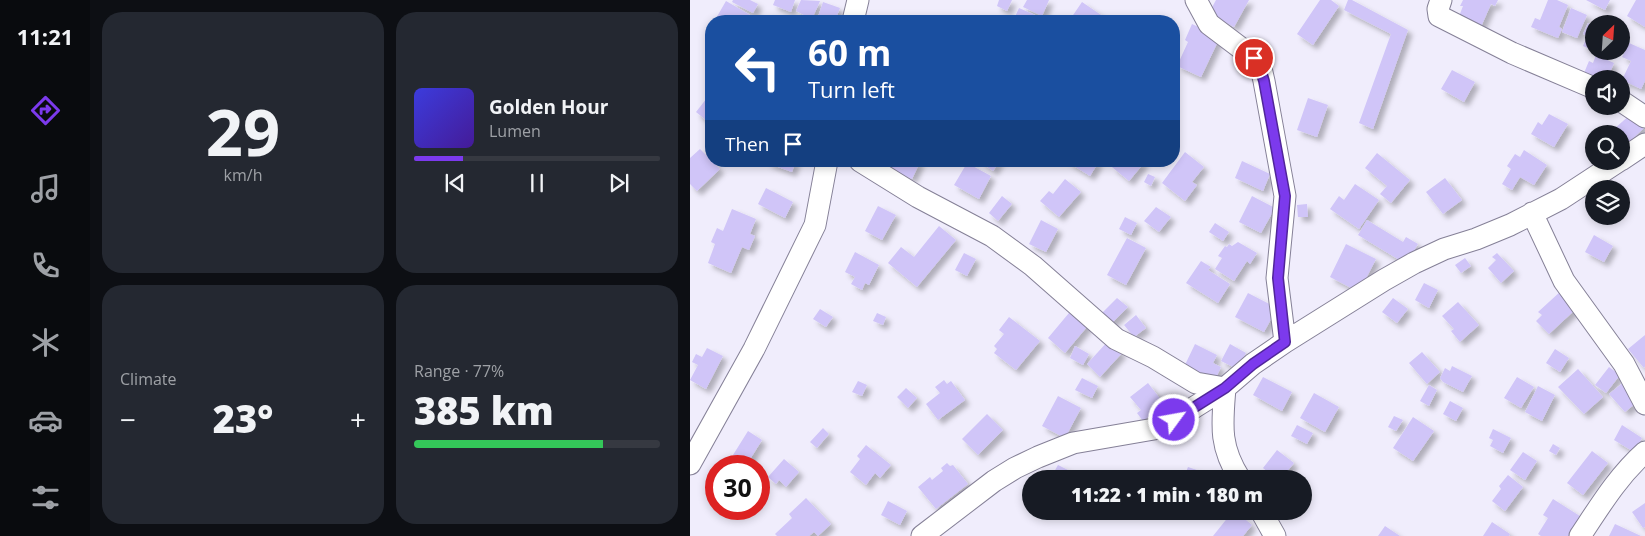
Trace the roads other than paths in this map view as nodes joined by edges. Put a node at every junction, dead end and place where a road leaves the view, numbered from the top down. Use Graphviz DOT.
graph roads {
  1 [pos="858,0"];
  2 [pos="1196,0"];
  3 [pos="1441,0"];
  4 [pos="854,15"];
  5 [pos="1585,84"];
  6 [pos="1630,107"];
  7 [pos="1645,117"];
  8 [pos="1645,144"];
  9 [pos="1630,154"];
  10 [pos="826,167"];
  11 [pos="870,167"];
  12 [pos="1606,170"];
  13 [pos="1532,213"];
  14 [pos="1285,342"];
  15 [pos="1225,388"];
  16 [pos="1645,404"];
  17 [pos="1645,452"];
  18 [pos="690,464"];
  19 [pos="1236,470"];
  20 [pos="1266,520"];
  21 [pos="922,536"];
  22 [pos="1275,536"];
  23 [pos="1580,536"];
  1 -- 4 [label="street"];
  2 -- 14 [label="street"];
  3 -- 5 [label="street"];
  6 -- 7 [label="street"];
  8 -- 9 [label="street"];
  10 -- 18 [label="street"];
  11 -- 15 [label="street"];
  12 -- 13 [label="street"];
  13 -- 14 [label="street"];
  13 -- 16 [label="street"];
  14 -- 15 [label="street"];
  15 -- 19 [label="street"];
  15 -- 21 [label="street"];
  17 -- 23 [label="street"];
  20 -- 22 [label="street"];
}
